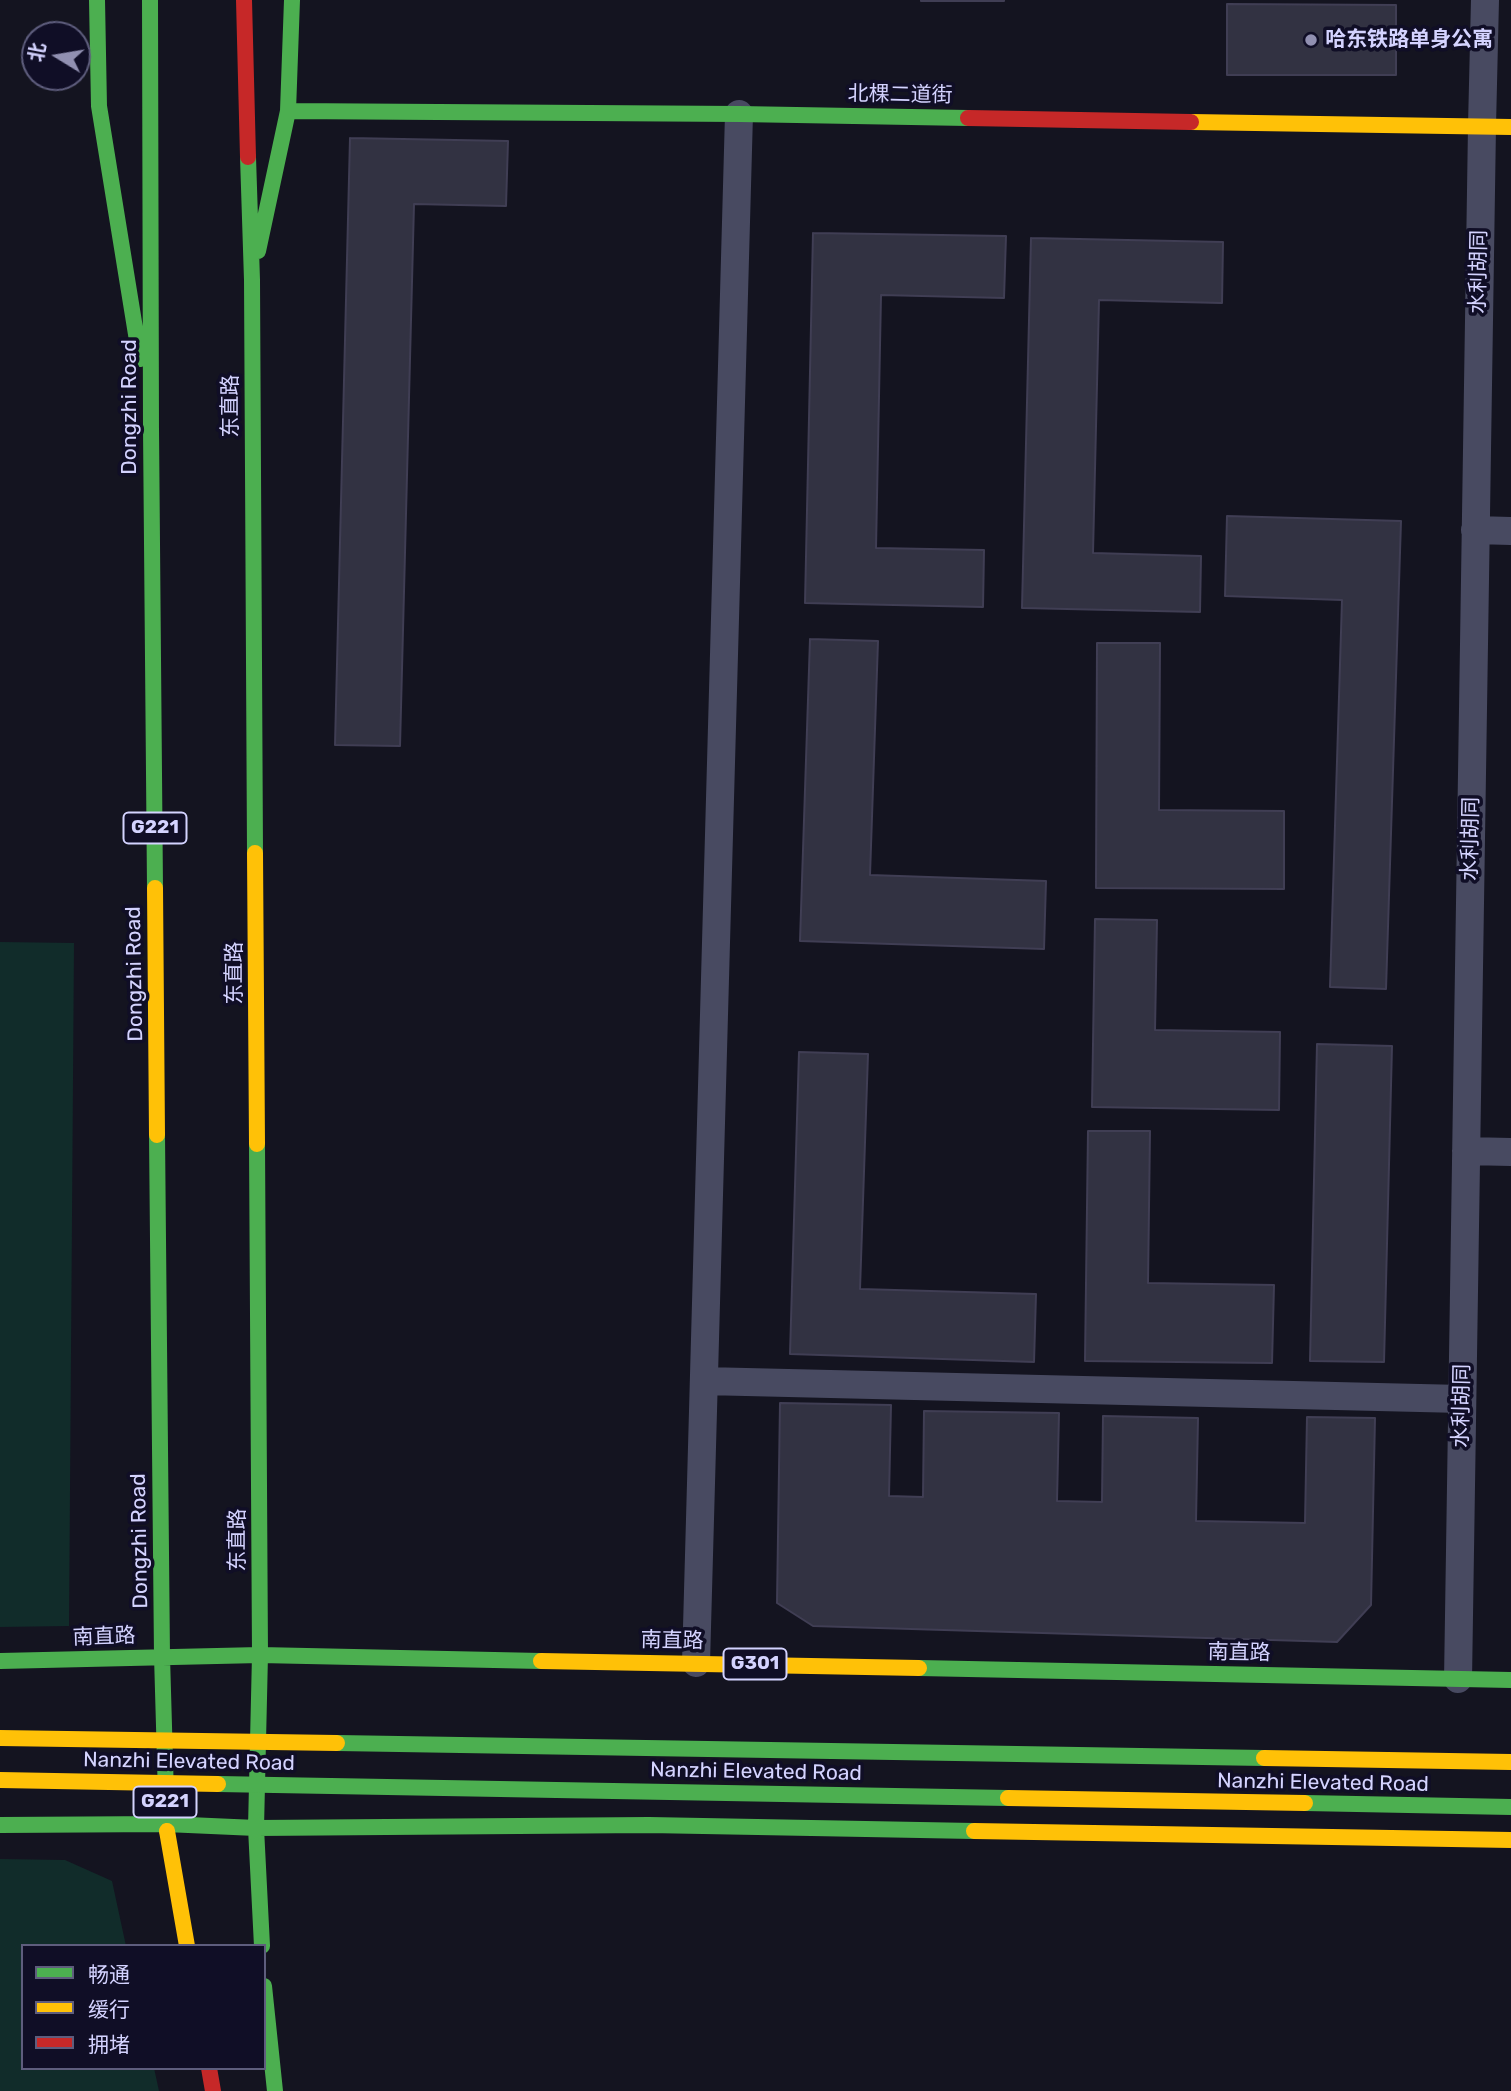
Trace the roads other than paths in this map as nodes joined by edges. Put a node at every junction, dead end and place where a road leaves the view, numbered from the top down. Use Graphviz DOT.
graph roads {
  1 [pos="97,0"];
  2 [pos="150,0"];
  3 [pos="244,0"];
  4 [pos="292,0"];
  5 [pos="1485,0"];
  6 [pos="288,111"];
  7 [pos="739,114"];
  8 [pos="1482,127"];
  9 [pos="1511,127"];
  10 [pos="252,280"];
  11 [pos="151,428"];
  12 [pos="1475,530"];
  13 [pos="1511,531"];
  14 [pos="1466,1151"];
  15 [pos="1511,1152"];
  16 [pos="704,1381"];
  17 [pos="1462,1399"];
  18 [pos="260,1655"];
  19 [pos="162,1656"];
  20 [pos="0,1661"];
  21 [pos="696,1663"];
  22 [pos="1458,1679"];
  23 [pos="1511,1680"];
  24 [pos="0,1738"];
  25 [pos="1511,1762"];
  26 [pos="0,1780"];
  27 [pos="1511,1807"];
  28 [pos="166,1824"];
  29 [pos="0,1825"];
  30 [pos="256,1828"];
  31 [pos="1511,1840"];
  32 [pos="187,1944"];
  33 [pos="262,1944"];
  34 [pos="266,2005"];
  35 [pos="209,2070"];
  36 [pos="213,2091"];
  37 [pos="275,2091"];
  1 -- 11 [label="main road"];
  2 -- 11 [label="main road, Dongzhi Road / G221"];
  3 -- 10 [label="main road, 东直路"];
  4 -- 6 [label="main road"];
  5 -- 8 [label="street, 水利胡同"];
  6 -- 7 [label="main road, 北棵二道街"];
  6 -- 10 [label="main road"];
  7 -- 8 [label="main road, 北棵二道街"];
  7 -- 16 [label="street"];
  8 -- 9 [label="main road, 北棵二道街"];
  8 -- 12 [label="street, 水利胡同"];
  10 -- 18 [label="main road, 东直路"];
  11 -- 19 [label="main road, Dongzhi Road / G221"];
  12 -- 13 [label="street"];
  12 -- 14 [label="street, 水利胡同"];
  14 -- 15 [label="street"];
  14 -- 17 [label="street, 水利胡同"];
  16 -- 17 [label="street"];
  16 -- 21 [label="street"];
  17 -- 22 [label="street, 水利胡同"];
  18 -- 19 [label="main road, 南直路 / G301"];
  18 -- 21 [label="main road, 南直路 / G301"];
  18 -- 30 [label="main road, 东直路"];
  19 -- 20 [label="main road, 南直路 / G301"];
  19 -- 28 [label="main road, Dongzhi Road / G221"];
  21 -- 22 [label="main road, 南直路 / G301"];
  22 -- 23 [label="main road, 南直路 / G301"];
  24 -- 25 [label="main road, Nanzhi Elevated Road, bridge"];
  26 -- 27 [label="main road, Nanzhi Elevated Road, bridge"];
  28 -- 29 [label="main road"];
  28 -- 30 [label="main road"];
  28 -- 32 [label="main road, Dongzhi Road / G221"];
  30 -- 31 [label="main road"];
  30 -- 33 [label="main road, 东直路"];
  34 -- 37 [label="main road"];
  35 -- 36 [label="main road"];
}
